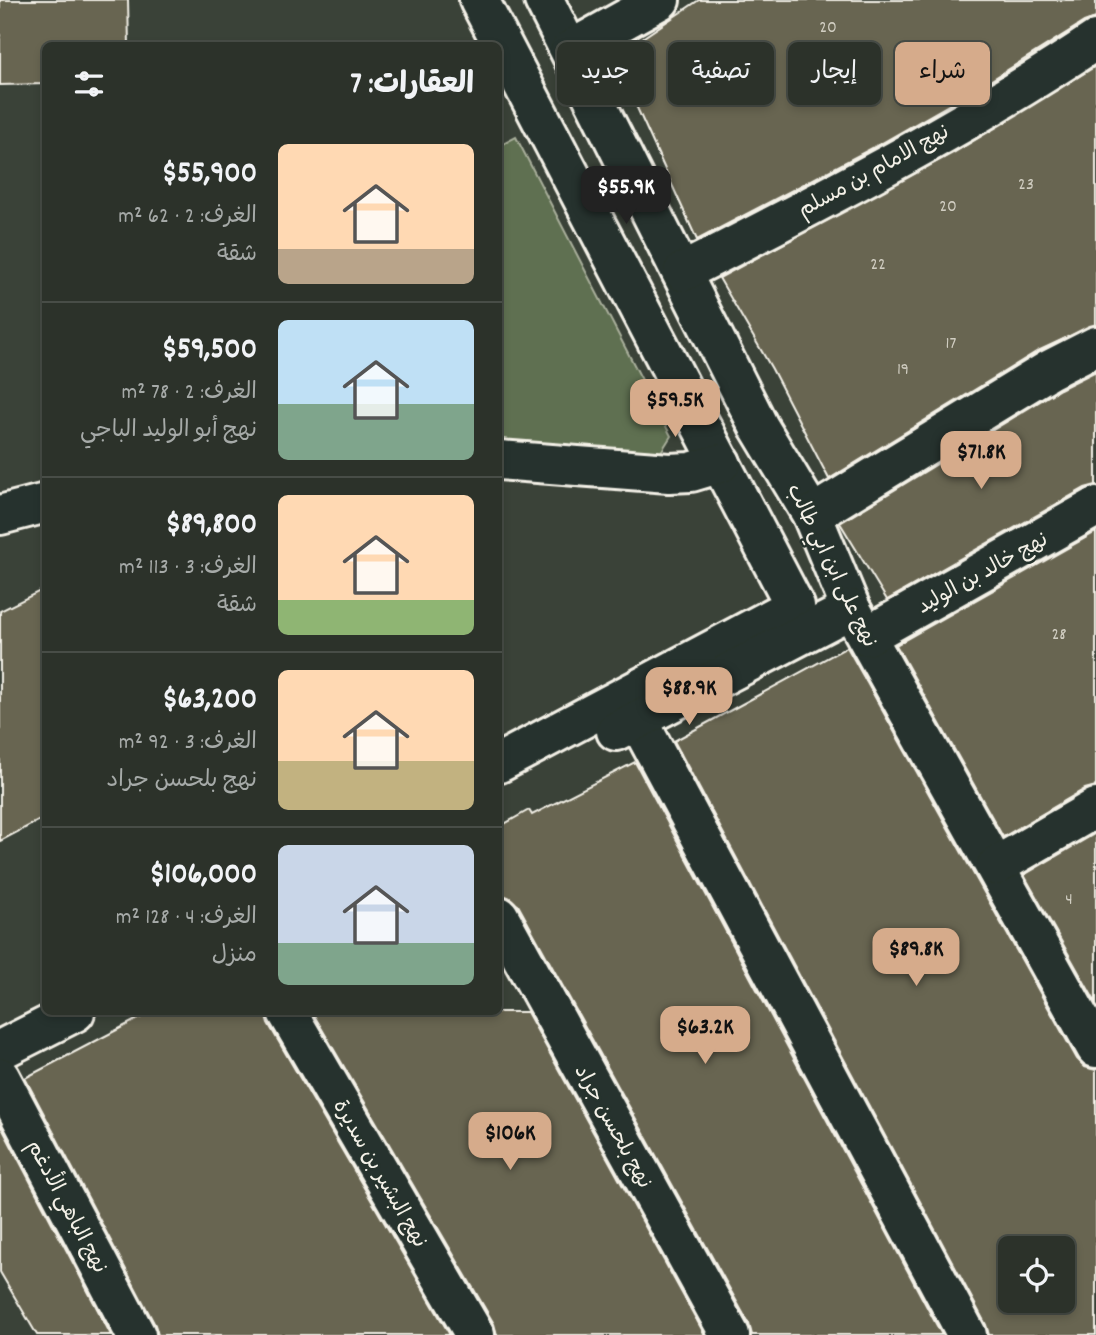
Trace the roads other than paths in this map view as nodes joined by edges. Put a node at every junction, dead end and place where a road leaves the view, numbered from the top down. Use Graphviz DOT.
graph roads {
  1 [pos="479,0"];
  2 [pos="544,0"];
  3 [pos="660,0"];
  4 [pos="1096,40"];
  5 [pos="500,42"];
  6 [pos="566,42"];
  7 [pos="584,42"];
  8 [pos="502,46"];
  9 [pos="598,105"];
  10 [pos="683,272"];
  11 [pos="1096,346"];
  12 [pos="502,460"];
  13 [pos="721,463"];
  14 [pos="42,504"];
  15 [pos="1096,507"];
  16 [pos="812,514"];
  17 [pos="0,515"];
  18 [pos="859,622"];
  19 [pos="638,720"];
  20 [pos="502,761"];
  21 [pos="502,790"];
  22 [pos="1096,807"];
  23 [pos="996,866"];
  24 [pos="502,921"];
  25 [pos="42,1005"];
  26 [pos="69,1015"];
  27 [pos="290,1015"];
  28 [pos="0,1028"];
  29 [pos="1096,1048"];
  30 [pos="0,1050"];
  31 [pos="0,1076"];
  32 [pos="136,1335"];
  33 [pos="475,1335"];
  34 [pos="730,1335"];
  35 [pos="967,1335"];
  1 -- 5 [label="street"];
  2 -- 6 [label="street, نهج على ابن ابي طالب"];
  3 -- 7 [label="street"];
  4 -- 10 [label="street, نهج الامام بن مسلم"];
  8 -- 13 [label="street"];
  9 -- 10 [label="street, نهج على ابن ابي طالب"];
  10 -- 16 [label="street, نهج على ابن ابي طالب"];
  11 -- 16 [label="street"];
  12 -- 13 [label="street"];
  13 -- 20 [label="street"];
  14 -- 17 [label="street"];
  15 -- 18 [label="street, نهج خالد بن الوليد"];
  16 -- 18 [label="street, نهج على ابن ابي طالب"];
  18 -- 19 [label="street, نهج خالد بن الوليد"];
  18 -- 23 [label="street, نهج على ابن ابي طالب"];
  19 -- 21 [label="street, نهج خالد بن الوليد"];
  19 -- 35 [label="street"];
  22 -- 23 [label="street"];
  23 -- 29 [label="street, نهج على ابن ابي طالب"];
  24 -- 34 [label="street, نهج بلحسن جراد"];
  25 -- 28 [label="street"];
  26 -- 30 [label="street"];
  27 -- 33 [label="street, نهج البشير بن سديرة"];
  31 -- 32 [label="street, نهج الباهي الأدغم"];
}
